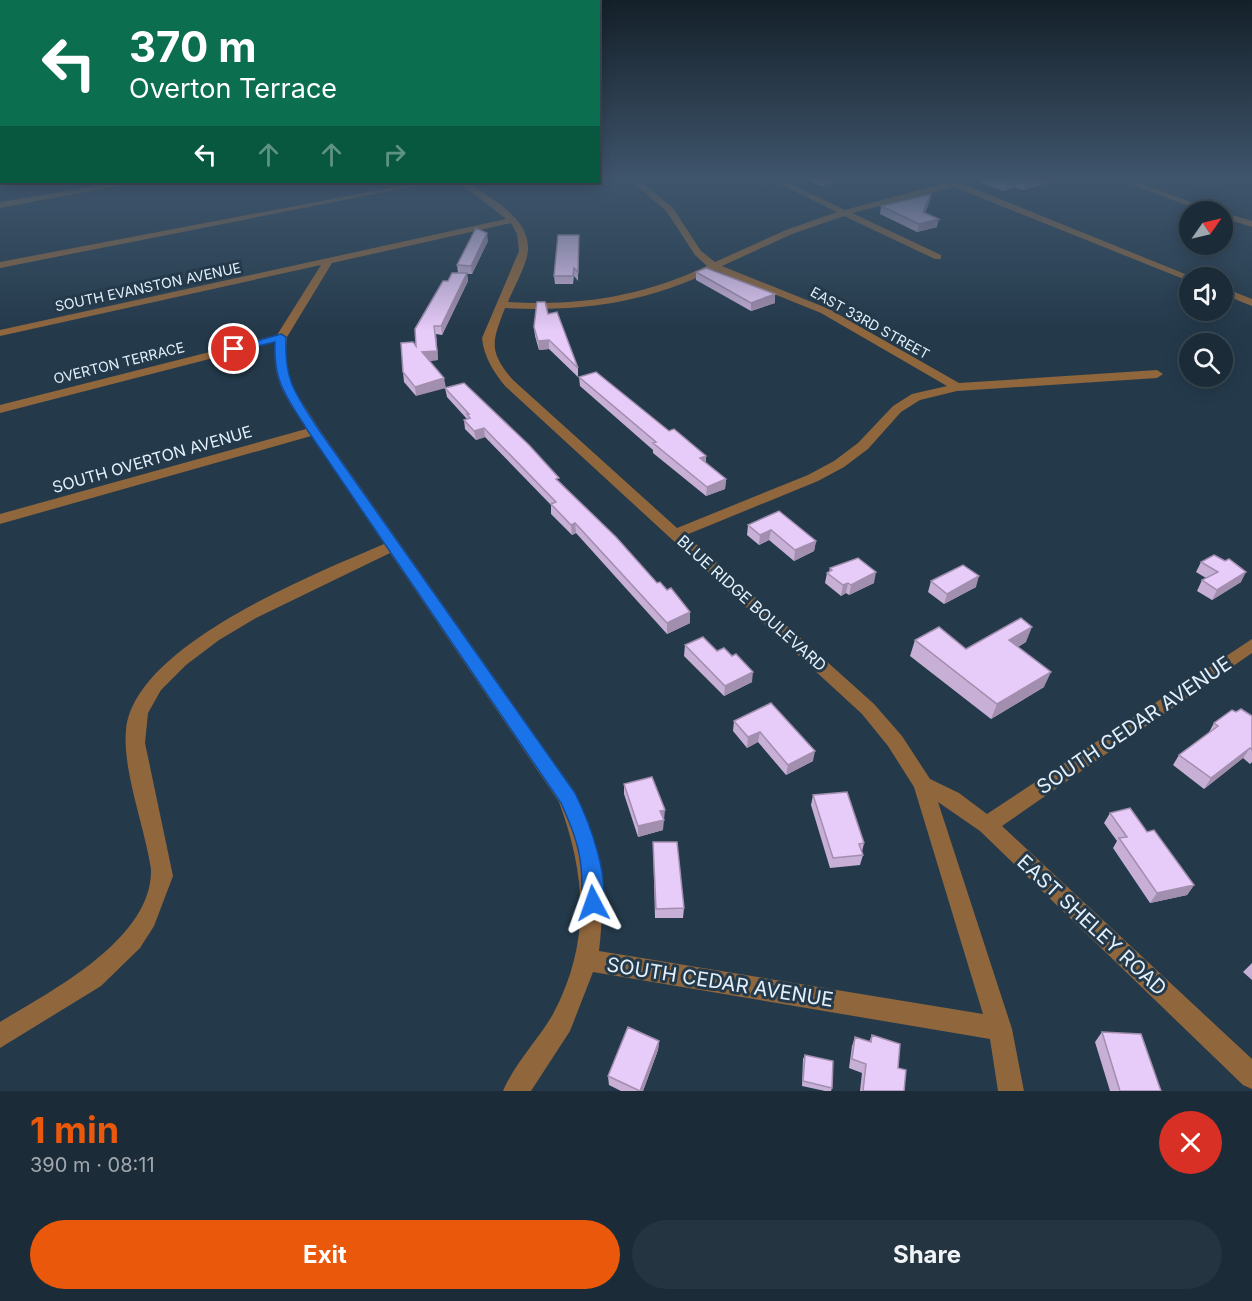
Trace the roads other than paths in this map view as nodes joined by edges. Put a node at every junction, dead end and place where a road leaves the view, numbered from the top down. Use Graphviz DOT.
graph roads {
  1 [pos="187,229"];
  2 [pos="473,229"];
  3 [pos="519,229"];
  4 [pos="682,229"];
  5 [pos="795,229"];
  6 [pos="877,229"];
  7 [pos="1067,229"];
  8 [pos="938,257"];
  9 [pos="328,261"];
  10 [pos="0,265"];
  11 [pos="712,266"];
  12 [pos="1179,274"];
  13 [pos="1233,295"];
  14 [pos="1252,303"];
  15 [pos="500,305"];
  16 [pos="0,333"];
  17 [pos="281,337"];
  18 [pos="1157,374"];
  19 [pos="957,387"];
  20 [pos="0,409"];
  21 [pos="314,431"];
  22 [pos="0,519"];
  23 [pos="675,534"];
  24 [pos="392,546"];
  25 [pos="1252,645"];
  26 [pos="923,785"];
  27 [pos="987,825"];
  28 [pos="587,960"];
  29 [pos="1000,1029"];
  30 [pos="0,1036"];
  31 [pos="1252,1076"];
  32 [pos="516,1091"];
  33 [pos="1011,1091"];
  1 -- 10 [label="street"];
  2 -- 9 [label="street, SOUTH EVANSTON AVENUE"];
  3 -- 15 [label="street, BLUE RIDGE BOULEVARD"];
  4 -- 11 [label="street, EAST 33RD STREET"];
  5 -- 11 [label="street"];
  6 -- 8 [label="street"];
  7 -- 12 [label="street"];
  9 -- 16 [label="street, SOUTH EVANSTON AVENUE"];
  9 -- 17 [label="street"];
  11 -- 15 [label="street"];
  11 -- 19 [label="street, EAST 33RD STREET"];
  13 -- 14 [label="street"];
  15 -- 23 [label="street, BLUE RIDGE BOULEVARD"];
  17 -- 20 [label="street, OVERTON TERRACE"];
  17 -- 21 [label="street"];
  18 -- 19 [label="street"];
  19 -- 23 [label="street"];
  21 -- 22 [label="street, SOUTH OVERTON AVENUE"];
  21 -- 24 [label="street"];
  23 -- 26 [label="street, BLUE RIDGE BOULEVARD"];
  24 -- 28 [label="street"];
  24 -- 30 [label="street"];
  25 -- 27 [label="street, SOUTH CEDAR AVENUE"];
  26 -- 27 [label="street, EAST SHELEY ROAD"];
  26 -- 29 [label="street, BLUE RIDGE BOULEVARD"];
  27 -- 31 [label="street, EAST SHELEY ROAD"];
  28 -- 29 [label="street, SOUTH CEDAR AVENUE"];
  28 -- 32 [label="street, SOUTH CEDAR AVENUE"];
  29 -- 33 [label="street, BLUE RIDGE BOULEVARD"];
}
